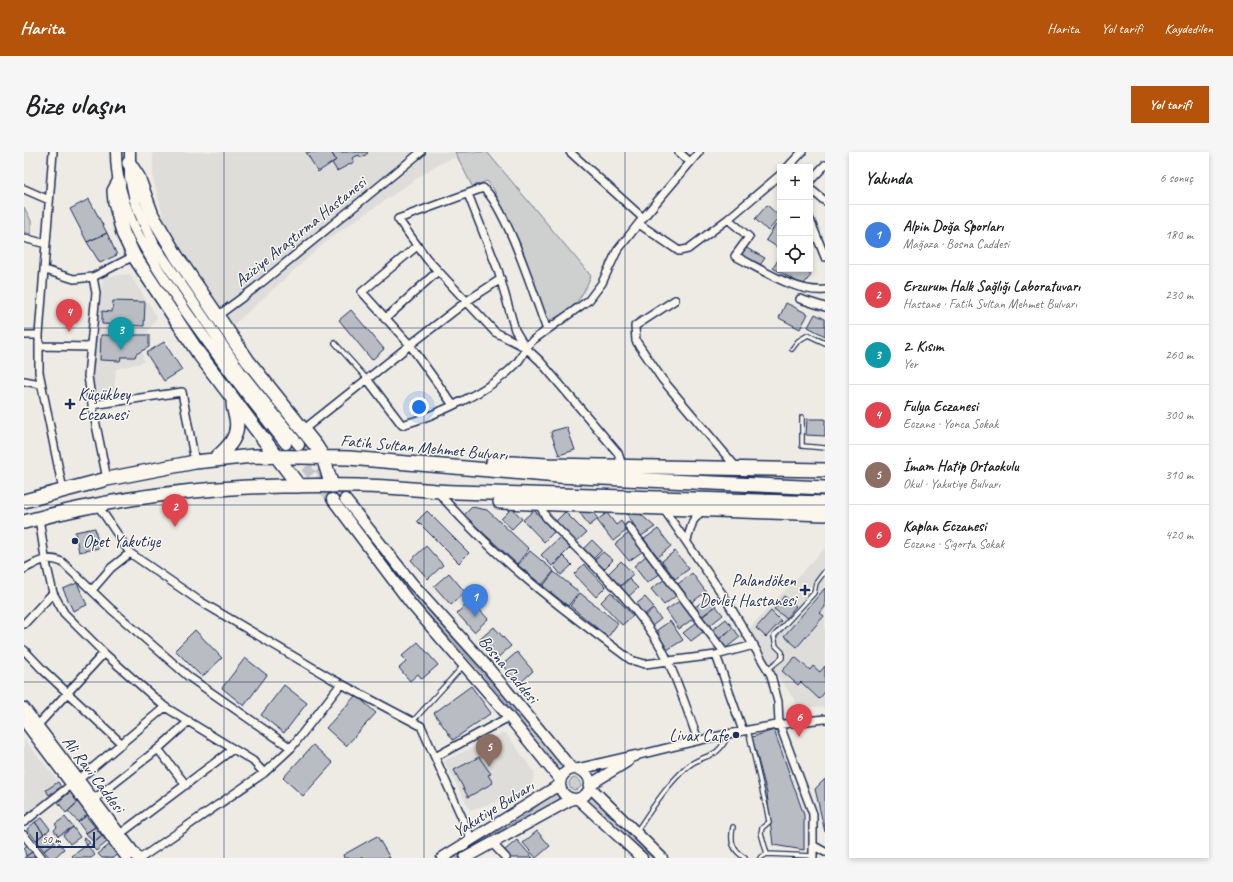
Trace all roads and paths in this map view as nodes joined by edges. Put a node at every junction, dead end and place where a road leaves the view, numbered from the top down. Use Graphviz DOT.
graph roads {
  1 [pos="53,152"];
  2 [pos="116,152"];
  3 [pos="421,152"];
  4 [pos="570,152"];
  5 [pos="679,152"];
  6 [pos="699,152"];
  7 [pos="802,152"];
  8 [pos="130,157"];
  9 [pos="690,162"];
  10 [pos="791,164"];
  11 [pos="825,165"];
  12 [pos="813,178"];
  13 [pos="777,180"];
  14 [pos="119,182"];
  15 [pos="24,189"];
  16 [pos="813,191"];
  17 [pos="468,194"];
  18 [pos="50,200"];
  19 [pos="825,201"];
  20 [pos="728,219"];
  21 [pos="641,221"];
  22 [pos="813,227"];
  23 [pos="24,238"];
  24 [pos="46,244"];
  25 [pos="417,246"];
  26 [pos="134,256"];
  27 [pos="825,257"];
  28 [pos="45,270"];
  29 [pos="438,271"];
  30 [pos="93,277"];
  31 [pos="501,279"];
  32 [pos="825,290"];
  33 [pos="800,299"];
  34 [pos="675,300"];
  35 [pos="467,302"];
  36 [pos="825,307"];
  37 [pos="216,317"];
  38 [pos="385,319"];
  39 [pos="547,330"];
  40 [pos="24,335"];
  41 [pos="39,336"];
  42 [pos="335,343"];
  43 [pos="825,343"];
  44 [pos="410,345"];
  45 [pos="39,346"];
  46 [pos="91,347"];
  47 [pos="525,347"];
  48 [pos="792,349"];
  49 [pos="367,379"];
  50 [pos="24,381"];
  51 [pos="40,384"];
  52 [pos="233,399"];
  53 [pos="92,405"];
  54 [pos="453,405"];
  55 [pos="802,417"];
  56 [pos="303,430"];
  57 [pos="286,444"];
  58 [pos="299,445"];
  59 [pos="825,448"];
  60 [pos="276,456"];
  61 [pos="323,457"];
  62 [pos="214,460"];
  63 [pos="196,462"];
  64 [pos="622,465"];
  65 [pos="467,468"];
  66 [pos="736,468"];
  67 [pos="825,470"];
  68 [pos="107,479"];
  69 [pos="299,486"];
  70 [pos="332,486"];
  71 [pos="825,488"];
  72 [pos="64,490"];
  73 [pos="439,491"];
  74 [pos="332,499"];
  75 [pos="345,499"];
  76 [pos="24,501"];
  77 [pos="825,503"];
  78 [pos="97,504"];
  79 [pos="539,504"];
  80 [pos="662,507"];
  81 [pos="703,509"];
  82 [pos="825,514"];
  83 [pos="39,518"];
  84 [pos="24,522"];
  85 [pos="629,527"];
  86 [pos="686,540"];
  87 [pos="130,553"];
  88 [pos="45,558"];
  89 [pos="24,569"];
  90 [pos="825,571"];
  91 [pos="92,590"];
  92 [pos="53,593"];
  93 [pos="24,624"];
  94 [pos="754,645"];
  95 [pos="24,650"];
  96 [pos="724,652"];
  97 [pos="104,653"];
  98 [pos="716,655"];
  99 [pos="667,660"];
  100 [pos="465,665"];
  101 [pos="768,669"];
  102 [pos="342,684"];
  103 [pos="68,694"];
  104 [pos="165,706"];
  105 [pos="24,708"];
  106 [pos="509,716"];
  107 [pos="825,719"];
  108 [pos="24,721"];
  109 [pos="189,721"];
  110 [pos="413,721"];
  111 [pos="779,723"];
  112 [pos="37,726"];
  113 [pos="746,731"];
  114 [pos="729,734"];
  115 [pos="698,740"];
  116 [pos="122,744"];
  117 [pos="291,748"];
  118 [pos="158,749"];
  119 [pos="233,749"];
  120 [pos="635,756"];
  121 [pos="436,757"];
  122 [pos="576,769"];
  123 [pos="264,773"];
  124 [pos="74,782"];
  125 [pos="560,783"];
  126 [pos="186,785"];
  127 [pos="590,786"];
  128 [pos="575,799"];
  129 [pos="93,800"];
  130 [pos="24,822"];
  131 [pos="733,827"];
  132 [pos="636,833"];
  133 [pos="120,834"];
  134 [pos="24,835"];
  135 [pos="472,840"];
  136 [pos="492,843"];
  137 [pos="814,846"];
  138 [pos="825,852"];
  139 [pos="767,854"];
  140 [pos="813,857"];
  141 [pos="42,858"];
  142 [pos="127,858"];
  143 [pos="139,858"];
  144 [pos="442,858"];
  145 [pos="465,858"];
  146 [pos="506,858"];
  147 [pos="642,858"];
  148 [pos="662,858"];
  149 [pos="745,858"];
  150 [pos="760,858"];
  1 -- 18 [label="street"];
  2 -- 14 [label="main road"];
  3 -- 37 [label="street, Aziziye Araştırma Hastanesi"];
  4 -- 21 [label="street"];
  5 -- 9 [label="street"];
  6 -- 9 [label="street"];
  7 -- 10 [label="street"];
  8 -- 37 [label="highway"];
  8 -- 58 [label="main road"];
  9 -- 21 [label="street"];
  11 -- 12 [label="street"];
  13 -- 20 [label="street"];
  14 -- 26 [label="highway"];
  14 -- 57 [label="main road"];
  15 -- 18 [label="street"];
  16 -- 19 [label="street"];
  17 -- 25 [label="street"];
  17 -- 31 [label="street"];
  17 -- 39 [label="street"];
  18 -- 24 [label="street"];
  20 -- 21 [label="street"];
  20 -- 32 [label="street"];
  21 -- 39 [label="street"];
  22 -- 27 [label="street"];
  23 -- 24 [label="street"];
  24 -- 28 [label="street"];
  25 -- 29 [label="street"];
  25 -- 38 [label="street"];
  26 -- 30 [label="street"];
  26 -- 52 [label="highway"];
  28 -- 30 [label="street"];
  28 -- 41 [label="street"];
  29 -- 35 [label="street"];
  29 -- 38 [label="street"];
  30 -- 46 [label="street"];
  31 -- 35 [label="street"];
  31 -- 47 [label="street"];
  33 -- 36 [label="street"];
  34 -- 66 [label="street"];
  35 -- 44 [label="street"];
  35 -- 47 [label="street"];
  37 -- 56 [label="highway"];
  38 -- 44 [label="street"];
  39 -- 47 [label="street"];
  40 -- 41 [label="street"];
  41 -- 45 [label="street"];
  42 -- 49 [label="lane"];
  43 -- 48 [label="lane"];
  44 -- 49 [label="street"];
  44 -- 54 [label="street"];
  45 -- 46 [label="street"];
  45 -- 51 [label="street"];
  46 -- 53 [label="street"];
  47 -- 54 [label="street"];
  47 -- 64 [label="street"];
  49 -- 54 [label="street"];
  49 -- 56 [label="street"];
  50 -- 51 [label="street"];
  51 -- 72 [label="street"];
  52 -- 60 [label="highway"];
  52 -- 62 [label="highway"];
  53 -- 63 [label="street"];
  53 -- 68 [label="street"];
  55 -- 59 [label="lane"];
  56 -- 61 [label="highway"];
  60 -- 61 [label="highway, Fatih Sultan Mehmet Bulvarı"];
  60 -- 62 [label="highway, Fatih Sultan Mehmet Bulvarı"];
  60 -- 69 [label="highway"];
  61 -- 65 [label="highway, Fatih Sultan Mehmet Bulvarı"];
  61 -- 70 [label="highway"];
  62 -- 63 [label="highway, Fatih Sultan Mehmet Bulvarı"];
  63 -- 68 [label="highway, Fatih Sultan Mehmet Bulvarı"];
  64 -- 65 [label="highway"];
  64 -- 66 [label="highway"];
  65 -- 71 [label="highway, Fatih Sultan Mehmet Bulvarı"];
  66 -- 67 [label="highway"];
  68 -- 72 [label="highway, Fatih Sultan Mehmet Bulvarı"];
  69 -- 70 [label="highway"];
  69 -- 78 [label="highway"];
  70 -- 73 [label="highway"];
  72 -- 76 [label="highway, Fatih Sultan Mehmet Bulvarı"];
  73 -- 77 [label="highway"];
  73 -- 79 [label="highway"];
  73 -- 99 [label="street"];
  74 -- 100 [label="main road"];
  75 -- 122 [label="main road, Bosna Caddesi"];
  78 -- 83 [label="highway"];
  78 -- 87 [label="street"];
  79 -- 80 [label="highway"];
  79 -- 99 [label="street"];
  80 -- 81 [label="highway"];
  80 -- 86 [label="street"];
  81 -- 82 [label="highway"];
  81 -- 86 [label="street"];
  83 -- 84 [label="highway"];
  83 -- 88 [label="street"];
  85 -- 96 [label="street"];
  86 -- 94 [label="street"];
  87 -- 91 [label="street"];
  87 -- 102 [label="street"];
  88 -- 89 [label="street"];
  88 -- 91 [label="street"];
  88 -- 92 [label="street"];
  90 -- 101 [label="lane"];
  91 -- 117 [label="street"];
  92 -- 93 [label="street"];
  92 -- 97 [label="street"];
  94 -- 96 [label="street"];
  94 -- 101 [label="street"];
  95 -- 103 [label="street"];
  96 -- 98 [label="street"];
  97 -- 103 [label="street"];
  97 -- 104 [label="street"];
  98 -- 99 [label="street"];
  98 -- 113 [label="street"];
  99 -- 115 [label="street"];
  100 -- 106 [label="main road"];
  100 -- 110 [label="lane"];
  101 -- 111 [label="street"];
  102 -- 110 [label="street"];
  102 -- 117 [label="street"];
  103 -- 112 [label="street"];
  103 -- 116 [label="street"];
  104 -- 109 [label="street"];
  104 -- 116 [label="street"];
  105 -- 112 [label="main road, Ali Ravi Caddesi"];
  106 -- 121 [label="street"];
  106 -- 125 [label="main road"];
  107 -- 111 [label="street"];
  108 -- 124 [label="main road, Ali Ravi Caddesi"];
  109 -- 118 [label="street"];
  109 -- 119 [label="street"];
  110 -- 121 [label="street"];
  111 -- 113 [label="street"];
  111 -- 137 [label="street"];
  112 -- 124 [label="main road, Ali Ravi Caddesi"];
  113 -- 114 [label="street"];
  113 -- 139 [label="lane"];
  114 -- 115 [label="street"];
  114 -- 132 [label="lane"];
  115 -- 120 [label="street"];
  116 -- 124 [label="street"];
  117 -- 123 [label="street"];
  118 -- 126 [label="street"];
  118 -- 129 [label="street"];
  119 -- 123 [label="street"];
  119 -- 126 [label="street"];
  120 -- 122 [label="main road"];
  120 -- 127 [label="main road"];
  121 -- 135 [label="street"];
  122 -- 125 [label="main road"];
  122 -- 127 [label="main road"];
  123 -- 143 [label="street"];
  124 -- 129 [label="main road, Ali Ravi Caddesi"];
  124 -- 130 [label="street"];
  124 -- 142 [label="main road, Ali Ravi Caddesi"];
  125 -- 128 [label="main road"];
  125 -- 135 [label="main road, Yakutiye Bulvarı"];
  126 -- 133 [label="street"];
  127 -- 128 [label="main road"];
  127 -- 132 [label="main road"];
  128 -- 136 [label="main road, Yakutiye Bulvarı"];
  128 -- 147 [label="main road"];
  129 -- 133 [label="main road, Ali Ravi Caddesi"];
  131 -- 149 [label="lane"];
  132 -- 148 [label="main road"];
  133 -- 143 [label="main road, Ali Ravi Caddesi"];
  134 -- 141 [label="street"];
  135 -- 144 [label="main road, Yakutiye Bulvarı"];
  136 -- 145 [label="main road, Yakutiye Bulvarı"];
  136 -- 146 [label="street"];
  137 -- 138 [label="street"];
  137 -- 140 [label="street"];
  139 -- 140 [label="lane"];
  139 -- 150 [label="lane"];
}
